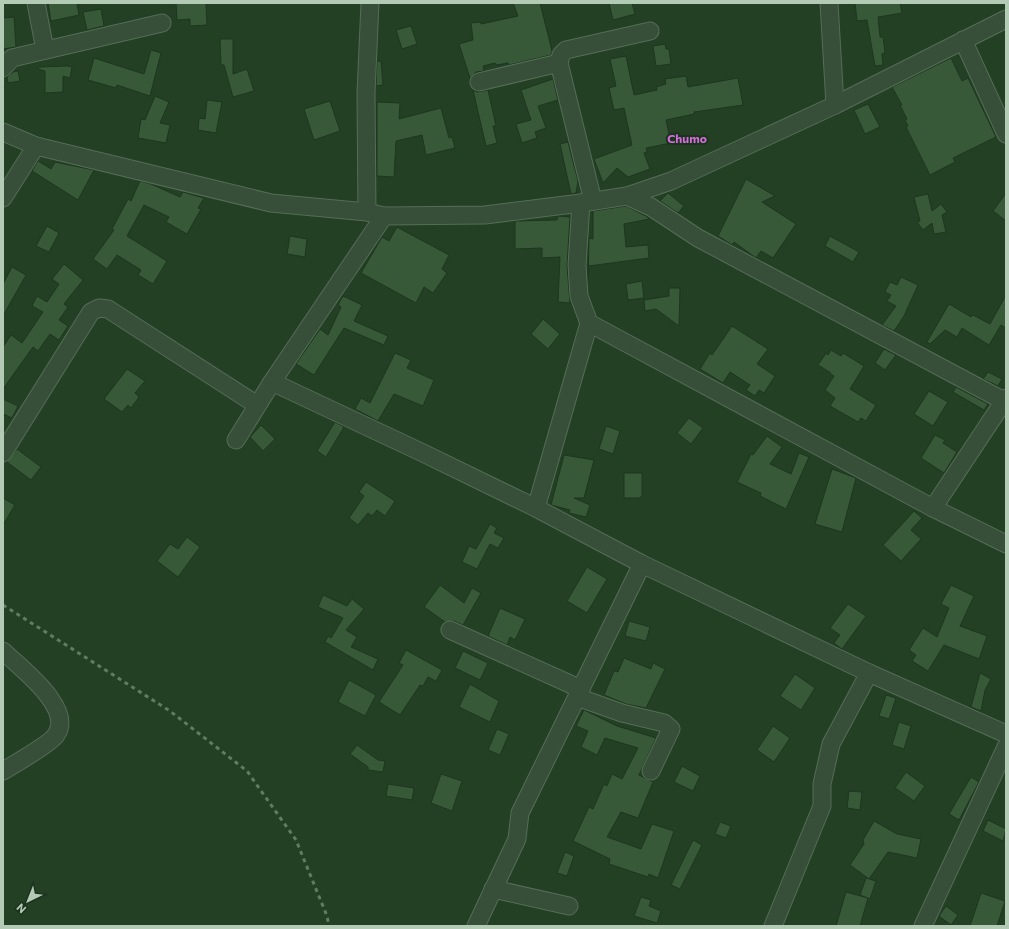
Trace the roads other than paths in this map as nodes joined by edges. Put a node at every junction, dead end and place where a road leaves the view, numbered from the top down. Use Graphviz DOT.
graph roads {
  1 [pos="36,3"];
  2 [pos="370,3"];
  3 [pos="829,3"];
  4 [pos="1006,18"];
  5 [pos="162,23"];
  6 [pos="650,32"];
  7 [pos="963,40"];
  8 [pos="45,50"];
  9 [pos="559,63"];
  10 [pos="3,68"];
  11 [pos="479,82"];
  12 [pos="835,105"];
  13 [pos="3,132"];
  14 [pos="1006,134"];
  15 [pos="36,146"];
  16 [pos="627,196"];
  17 [pos="3,198"];
  18 [pos="587,202"];
  19 [pos="367,212"];
  20 [pos="384,216"];
  21 [pos="589,323"];
  22 [pos="272,382"];
  23 [pos="1005,400"];
  24 [pos="257,405"];
  25 [pos="236,440"];
  26 [pos="3,453"];
  27 [pos="536,508"];
  28 [pos="933,508"];
  29 [pos="1006,544"];
  30 [pos="642,564"];
  31 [pos="450,630"];
  32 [pos="3,651"];
  33 [pos="869,673"];
  34 [pos="579,693"];
  35 [pos="1006,734"];
  36 [pos="1006,747"];
  37 [pos="3,771"];
  38 [pos="651,771"];
  39 [pos="493,889"];
  40 [pos="569,906"];
  41 [pos="476,926"];
  42 [pos="773,926"];
  43 [pos="923,926"];
  1 -- 8 [label="street"];
  2 -- 19 [label="street"];
  3 -- 12 [label="street"];
  4 -- 7 [label="street"];
  5 -- 8 [label="street"];
  6 -- 9 [label="street"];
  7 -- 12 [label="street"];
  7 -- 14 [label="street"];
  8 -- 10 [label="street"];
  9 -- 11 [label="street"];
  9 -- 18 [label="street"];
  12 -- 16 [label="street"];
  13 -- 15 [label="street"];
  15 -- 17 [label="street"];
  15 -- 19 [label="street"];
  16 -- 18 [label="street"];
  16 -- 23 [label="street"];
  18 -- 20 [label="street"];
  18 -- 21 [label="street"];
  19 -- 20 [label="street"];
  20 -- 22 [label="street"];
  21 -- 27 [label="street"];
  21 -- 28 [label="street"];
  22 -- 24 [label="street"];
  22 -- 27 [label="street"];
  23 -- 28 [label="street"];
  24 -- 25 [label="street"];
  24 -- 26 [label="street"];
  27 -- 30 [label="street"];
  28 -- 29 [label="street"];
  30 -- 33 [label="street"];
  30 -- 34 [label="street"];
  31 -- 34 [label="street"];
  32 -- 37 [label="street"];
  33 -- 35 [label="street"];
  33 -- 42 [label="street"];
  34 -- 38 [label="street"];
  34 -- 39 [label="street"];
  36 -- 43 [label="street"];
  39 -- 40 [label="street"];
  39 -- 41 [label="street"];
}
